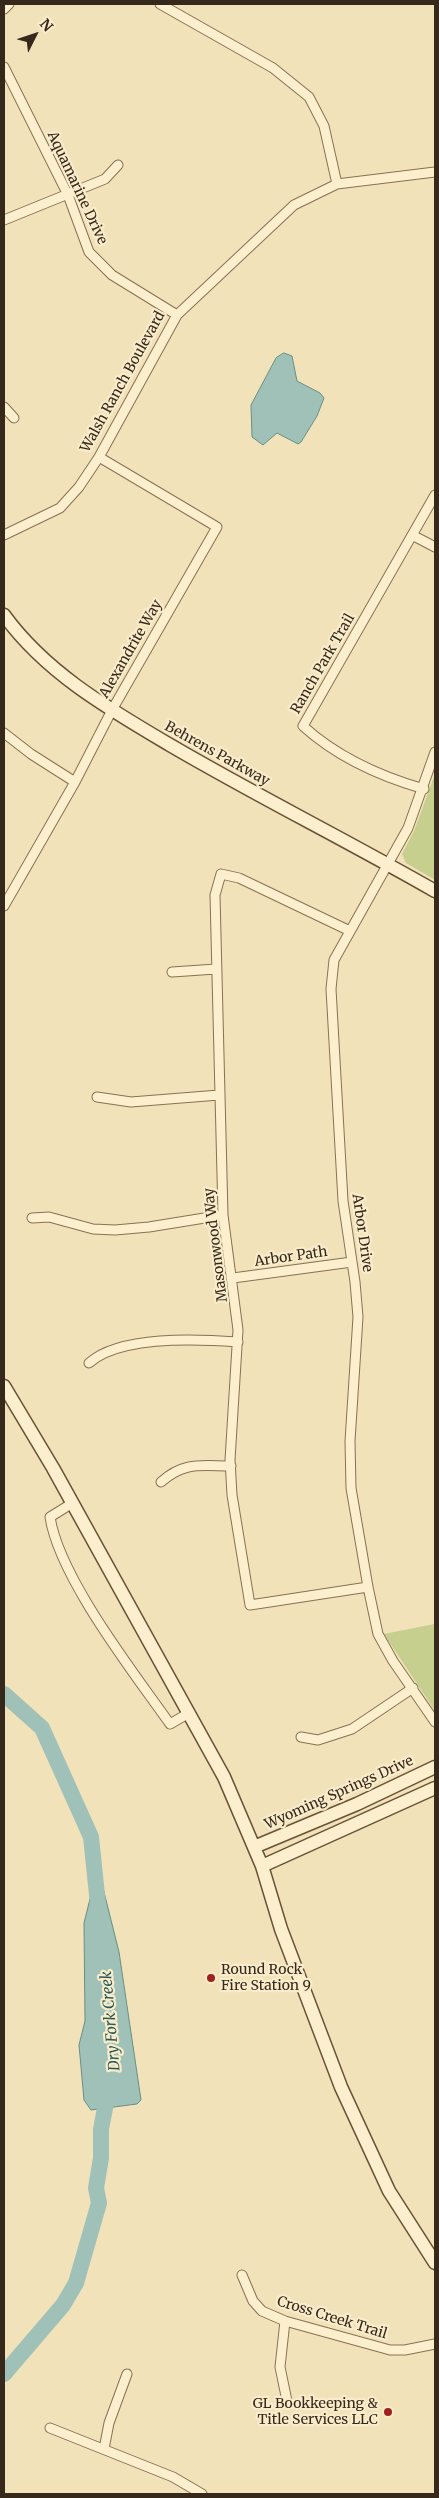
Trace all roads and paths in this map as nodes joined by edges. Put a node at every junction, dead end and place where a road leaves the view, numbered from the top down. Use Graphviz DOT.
graph roads {
  1 [pos="9,4"];
  2 [pos="160,4"];
  3 [pos="4,8"];
  4 [pos="4,67"];
  5 [pos="118,165"];
  6 [pos="435,172"];
  7 [pos="337,184"];
  8 [pos="68,196"];
  9 [pos="4,220"];
  10 [pos="177,315"];
  11 [pos="4,407"];
  12 [pos="14,418"];
  13 [pos="98,457"];
  14 [pos="435,496"];
  15 [pos="4,535"];
  16 [pos="412,535"];
  17 [pos="435,547"];
  18 [pos="4,616"];
  19 [pos="112,710"];
  20 [pos="4,733"];
  21 [pos="435,752"];
  22 [pos="75,782"];
  23 [pos="424,789"];
  24 [pos="388,864"];
  25 [pos="435,891"];
  26 [pos="4,906"];
  27 [pos="350,930"];
  28 [pos="216,969"];
  29 [pos="172,972"];
  30 [pos="220,1095"];
  31 [pos="97,1097"];
  32 [pos="223,1215"];
  33 [pos="32,1218"];
  34 [pos="352,1262"];
  35 [pos="233,1278"];
  36 [pos="238,1342"];
  37 [pos="89,1363"];
  38 [pos="4,1386"];
  39 [pos="231,1466"];
  40 [pos="161,1482"];
  41 [pos="72,1504"];
  42 [pos="368,1587"];
  43 [pos="413,1688"];
  44 [pos="189,1713"];
  45 [pos="435,1722"];
  46 [pos="301,1737"];
  47 [pos="435,1767"];
  48 [pos="435,1788"];
  49 [pos="254,1847"];
  50 [pos="262,1866"];
  51 [pos="435,2263"];
  52 [pos="242,2275"];
  53 [pos="285,2321"];
  54 [pos="435,2344"];
  55 [pos="127,2374"];
  56 [pos="287,2401"];
  57 [pos="50,2428"];
  58 [pos="104,2449"];
  59 [pos="186,2490"];
  60 [pos="202,2494"];
  1 -- 3 [label="street"];
  2 -- 7 [label="street"];
  4 -- 8 [label="street, Aquamarine Drive"];
  5 -- 8 [label="street"];
  6 -- 7 [label="street, Walsh Ranch Boulevard"];
  7 -- 10 [label="street, Walsh Ranch Boulevard"];
  8 -- 9 [label="street"];
  8 -- 10 [label="street, Aquamarine Drive"];
  10 -- 13 [label="street, Walsh Ranch Boulevard"];
  11 -- 12 [label="street"];
  13 -- 15 [label="street, Walsh Ranch Boulevard"];
  13 -- 19 [label="street, Alexandrite Way"];
  14 -- 16 [label="street, Ranch Park Trail"];
  16 -- 17 [label="street"];
  16 -- 23 [label="street, Ranch Park Trail"];
  18 -- 19 [label="main road, Behrens Parkway"];
  19 -- 22 [label="street, Alexandrite Way"];
  19 -- 24 [label="main road, Behrens Parkway"];
  20 -- 22 [label="street"];
  21 -- 23 [label="street, Arbor Drive"];
  22 -- 26 [label="street, Alexandrite Way"];
  23 -- 24 [label="street, Arbor Drive"];
  24 -- 25 [label="main road, Behrens Parkway"];
  24 -- 27 [label="street, Arbor Drive"];
  27 -- 28 [label="street, Masonwood Way"];
  27 -- 34 [label="street, Arbor Drive"];
  28 -- 29 [label="street"];
  28 -- 30 [label="street, Masonwood Way"];
  30 -- 31 [label="street"];
  30 -- 32 [label="street, Masonwood Way"];
  32 -- 33 [label="street"];
  32 -- 35 [label="street, Masonwood Way"];
  34 -- 35 [label="street, Arbor Path"];
  34 -- 42 [label="street, Arbor Drive"];
  35 -- 36 [label="street, Masonwood Way"];
  36 -- 37 [label="street"];
  36 -- 39 [label="street, Masonwood Way"];
  38 -- 41 [label="main road"];
  39 -- 40 [label="street"];
  39 -- 42 [label="street, Masonwood Way"];
  41 -- 44 [label="main road"];
  41 -- 44 [label="street"];
  42 -- 43 [label="street, Arbor Drive"];
  43 -- 45 [label="street, Arbor Drive"];
  43 -- 46 [label="street"];
  44 -- 49 [label="main road"];
  47 -- 49 [label="main road, Wyoming Springs Drive"];
  48 -- 50 [label="main road"];
  49 -- 50 [label="main road"];
  50 -- 51 [label="main road"];
  52 -- 53 [label="street, Cross Creek Trail"];
  53 -- 54 [label="street, Cross Creek Trail"];
  53 -- 56 [label="street"];
  55 -- 58 [label="street"];
  57 -- 58 [label="street"];
  58 -- 59 [label="street"];
  59 -- 60 [label="street"];
}
